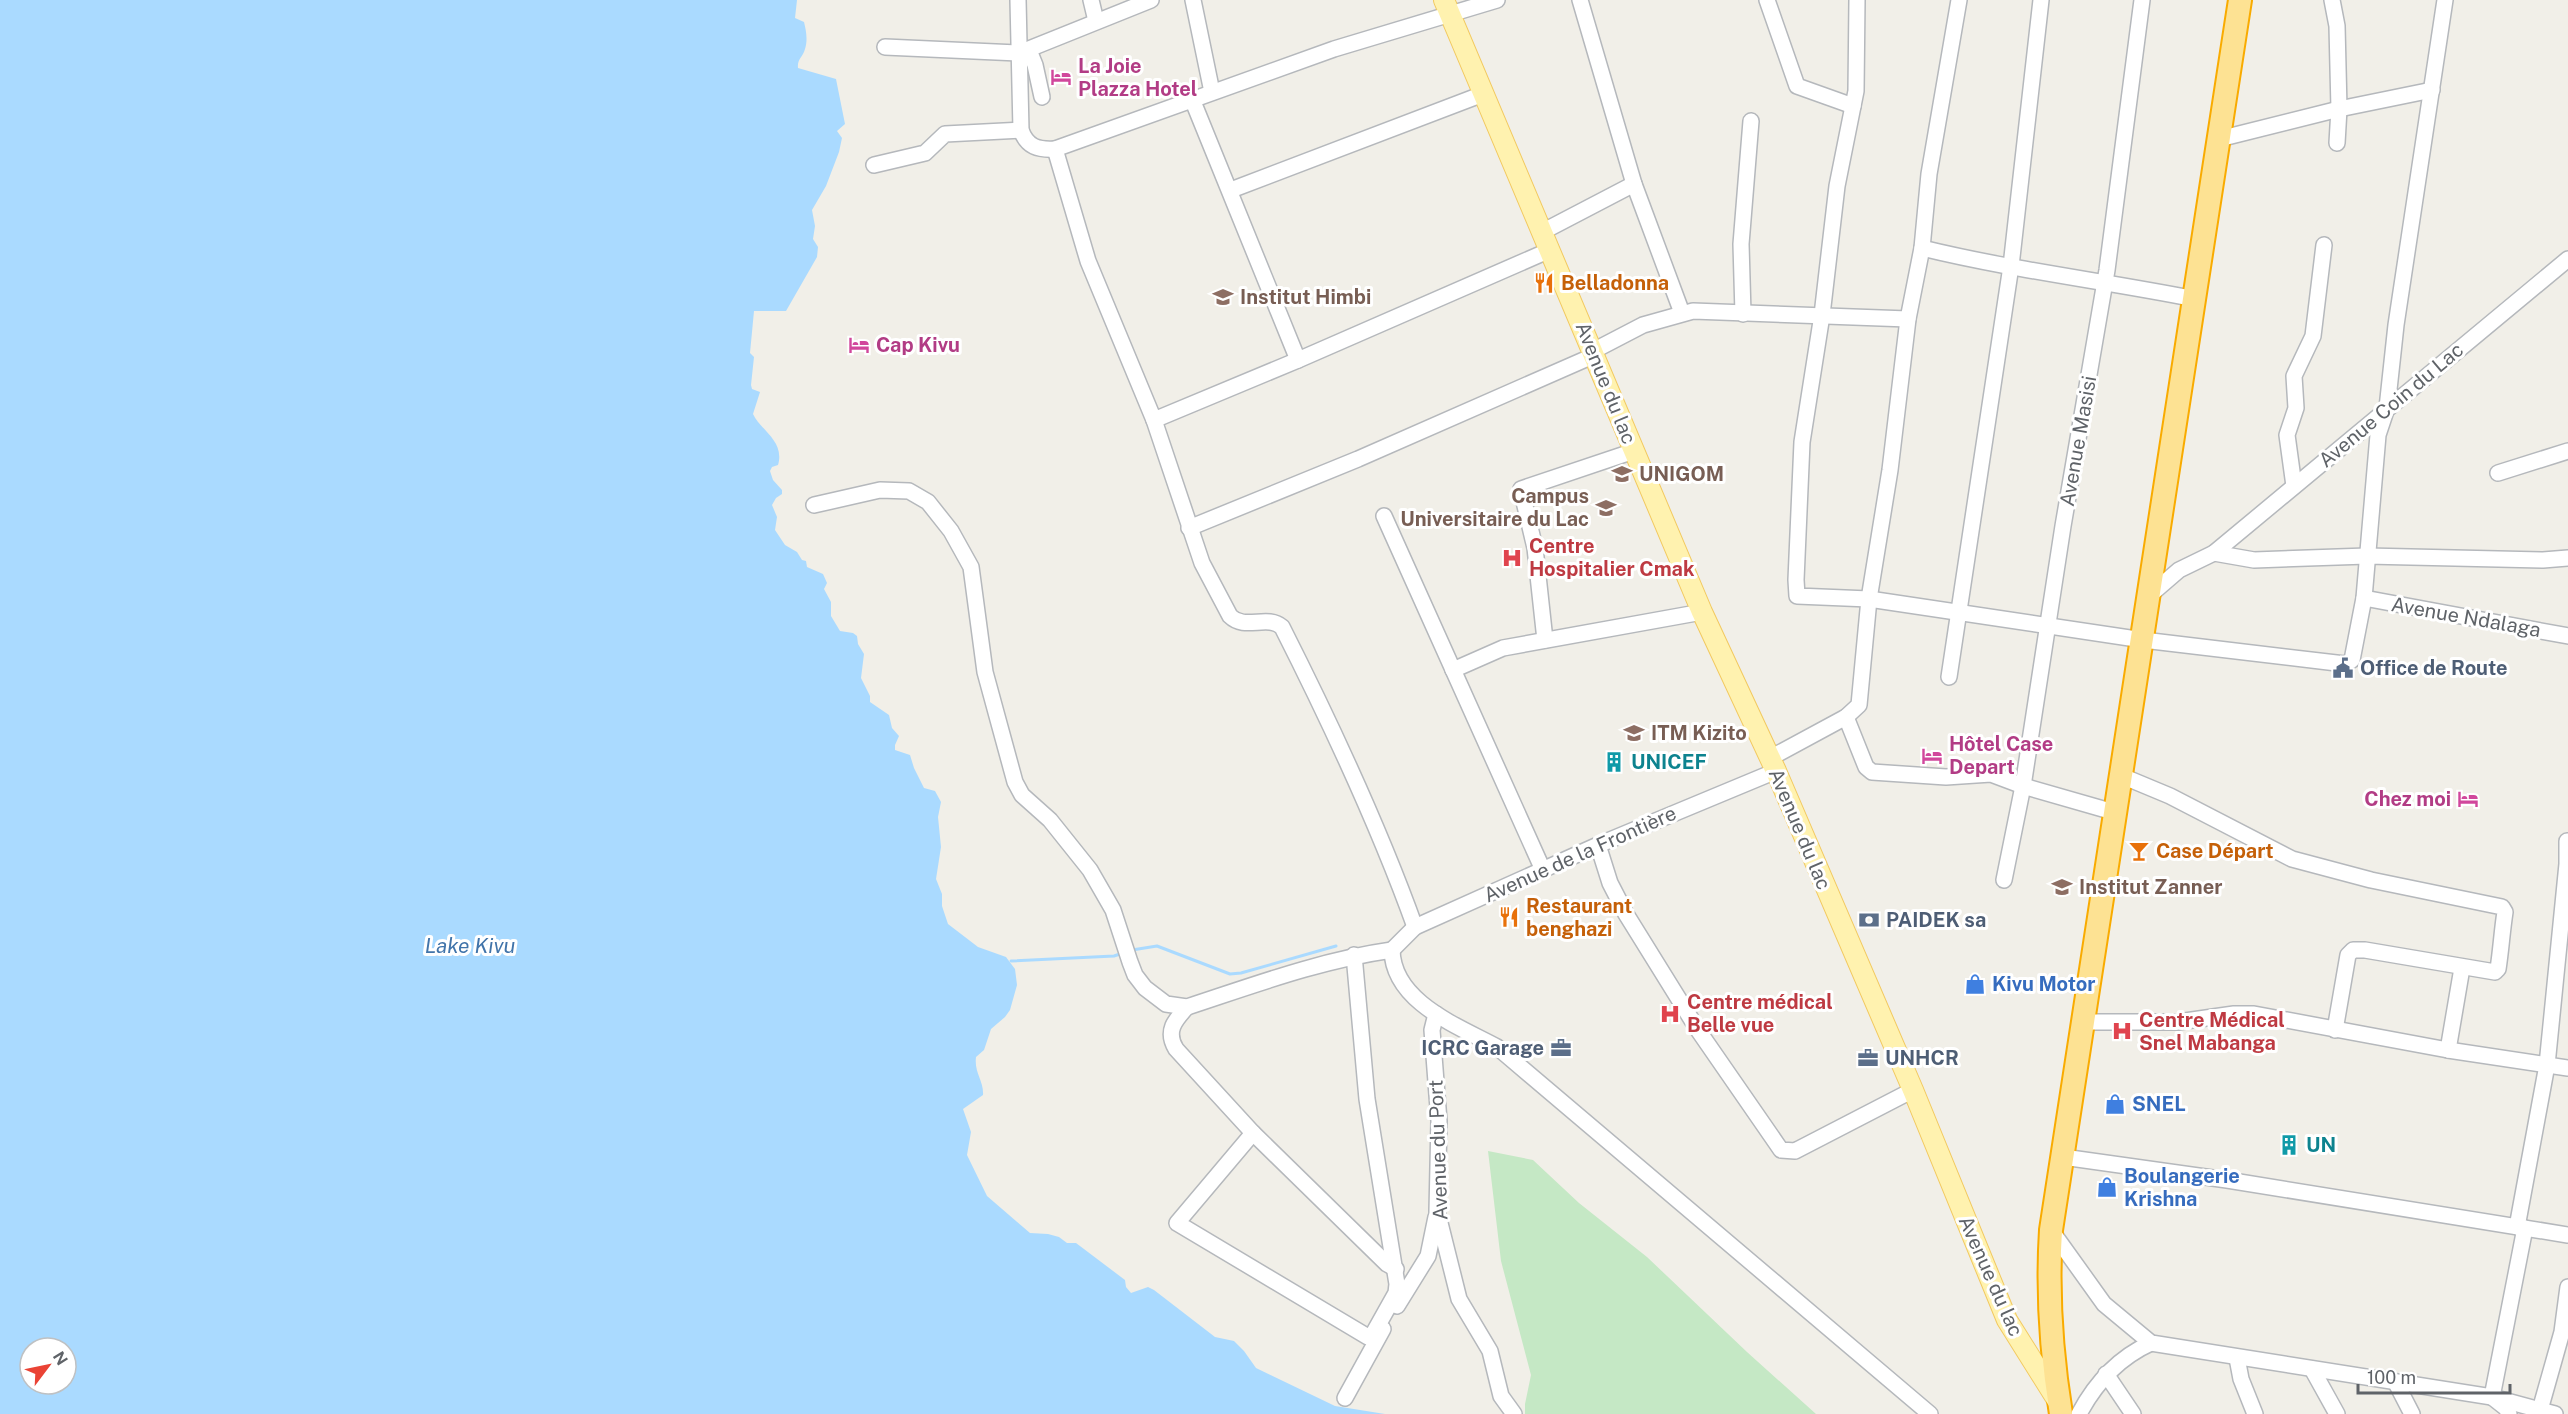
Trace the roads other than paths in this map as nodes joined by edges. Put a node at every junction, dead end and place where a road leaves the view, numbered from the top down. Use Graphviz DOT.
graph roads {
  1 [pos="1018,0"];
  2 [pos="1091,0"];
  3 [pos="1151,0"];
  4 [pos="1193,0"];
  5 [pos="1497,0"];
  6 [pos="1580,0"];
  7 [pos="1767,0"];
  8 [pos="1857,0"];
  9 [pos="1959,0"];
  10 [pos="2041,0"];
  11 [pos="2142,0"];
  12 [pos="2240,0"];
  13 [pos="2332,0"];
  14 [pos="2445,0"];
  15 [pos="1447,7"];
  16 [pos="1096,21"];
  17 [pos="885,47"];
  18 [pos="1024,51"];
  19 [pos="2432,90"];
  20 [pos="1212,92"];
  21 [pos="1483,94"];
  22 [pos="1042,97"];
  23 [pos="1192,99"];
  24 [pos="1853,106"];
  25 [pos="2339,109"];
  26 [pos="1751,121"];
  27 [pos="1021,130"];
  28 [pos="2219,138"];
  29 [pos="2337,143"];
  30 [pos="1054,149"];
  31 [pos="874,165"];
  32 [pos="1634,184"];
  33 [pos="1231,190"];
  34 [pos="1546,241"];
  35 [pos="2324,245"];
  36 [pos="1922,248"];
  37 [pos="2568,259"];
  38 [pos="2011,266"];
  39 [pos="2105,281"];
  40 [pos="2195,299"];
  41 [pos="1682,313"];
  42 [pos="1743,314"];
  43 [pos="1822,315"];
  44 [pos="1908,319"];
  45 [pos="1594,353"];
  46 [pos="1298,360"];
  47 [pos="2387,408"];
  48 [pos="1154,420"];
  49 [pos="2568,451"];
  50 [pos="1634,452"];
  51 [pos="2498,473"];
  52 [pos="2294,486"];
  53 [pos="814,505"];
  54 [pos="1384,516"];
  55 [pos="1189,528"];
  56 [pos="2214,553"];
  57 [pos="2367,556"];
  58 [pos="2568,558"];
  59 [pos="2150,595"];
  60 [pos="2364,598"];
  61 [pos="1869,599"];
  62 [pos="1958,610"];
  63 [pos="1702,612"];
  64 [pos="2049,625"];
  65 [pos="2568,636"];
  66 [pos="1545,640"];
  67 [pos="2143,640"];
  68 [pos="1453,670"];
  69 [pos="1949,677"];
  70 [pos="1846,717"];
  71 [pos="1773,764"];
  72 [pos="2122,776"];
  73 [pos="2023,786"];
  74 [pos="2116,813"];
  75 [pos="2567,841"];
  76 [pos="1598,845"];
  77 [pos="1543,870"];
  78 [pos="2004,880"];
  79 [pos="2565,914"];
  80 [pos="1415,927"];
  81 [pos="1392,950"];
  82 [pos="1354,955"];
  83 [pos="2462,968"];
  84 [pos="1187,1006"];
  85 [pos="1436,1014"];
  86 [pos="2084,1022"];
  87 [pos="2335,1030"];
  88 [pos="2448,1050"];
  89 [pos="2547,1065"];
  90 [pos="2568,1068"];
  91 [pos="1913,1090"];
  92 [pos="1253,1134"];
  93 [pos="2063,1157"];
  94 [pos="1437,1211"];
  95 [pos="2521,1228"];
  96 [pos="2051,1230"];
  97 [pos="2568,1235"];
  98 [pos="1396,1269"];
  99 [pos="2568,1287"];
  100 [pos="2151,1343"];
  101 [pos="2237,1358"];
  102 [pos="2312,1369"];
  103 [pos="2106,1374"];
  104 [pos="2396,1383"];
  105 [pos="2492,1397"];
  106 [pos="1345,1398"];
  107 [pos="2060,1409"];
  108 [pos="2548,1412"];
  109 [pos="1514,1414"];
  110 [pos="1930,1414"];
  111 [pos="2079,1414"];
  112 [pos="2133,1414"];
  113 [pos="2255,1414"];
  114 [pos="2337,1414"];
  115 [pos="2412,1414"];
  116 [pos="2509,1414"];
  1 -- 18 [label="street"];
  2 -- 16 [label="street"];
  3 -- 16 [label="street"];
  4 -- 20 [label="street"];
  5 -- 15 [label="street"];
  6 -- 32 [label="street"];
  7 -- 24 [label="street"];
  8 -- 24 [label="street"];
  9 -- 36 [label="street"];
  10 -- 38 [label="street"];
  11 -- 39 [label="street, Avenue Masisi"];
  12 -- 28 [label="highway"];
  13 -- 25 [label="street"];
  14 -- 19 [label="street"];
  15 -- 20 [label="street"];
  15 -- 21 [label="main road, Avenue du lac"];
  16 -- 18 [label="street"];
  17 -- 18 [label="street"];
  18 -- 22 [label="street"];
  18 -- 27 [label="street"];
  19 -- 25 [label="street"];
  19 -- 47 [label="street"];
  20 -- 23 [label="street"];
  21 -- 33 [label="street"];
  21 -- 34 [label="main road, Avenue du lac"];
  23 -- 30 [label="street"];
  23 -- 33 [label="street"];
  24 -- 43 [label="street"];
  25 -- 28 [label="street"];
  25 -- 29 [label="street"];
  26 -- 42 [label="street"];
  27 -- 30 [label="street"];
  27 -- 31 [label="street"];
  28 -- 40 [label="highway"];
  30 -- 48 [label="street"];
  32 -- 34 [label="street"];
  32 -- 41 [label="street"];
  33 -- 46 [label="street"];
  34 -- 45 [label="main road, Avenue du lac"];
  34 -- 46 [label="street"];
  35 -- 52 [label="street"];
  36 -- 38 [label="street"];
  36 -- 44 [label="street"];
  37 -- 47 [label="street, Avenue Coin du Lac"];
  38 -- 39 [label="street"];
  38 -- 62 [label="street"];
  39 -- 40 [label="street"];
  39 -- 64 [label="street, Avenue Masisi"];
  40 -- 59 [label="highway"];
  41 -- 42 [label="street"];
  41 -- 45 [label="street"];
  42 -- 43 [label="street"];
  43 -- 44 [label="street"];
  43 -- 61 [label="street"];
  44 -- 61 [label="street"];
  45 -- 50 [label="main road, Avenue du lac"];
  45 -- 55 [label="street"];
  46 -- 48 [label="street"];
  47 -- 52 [label="street, Avenue Coin du Lac"];
  47 -- 57 [label="street"];
  48 -- 55 [label="street"];
  49 -- 51 [label="street"];
  50 -- 63 [label="main road, Avenue du lac"];
  50 -- 66 [label="street"];
  52 -- 56 [label="street, Avenue Coin du Lac"];
  53 -- 84 [label="street"];
  54 -- 68 [label="street"];
  55 -- 80 [label="street"];
  56 -- 57 [label="street"];
  56 -- 59 [label="street, Avenue Coin du Lac"];
  57 -- 58 [label="street"];
  57 -- 60 [label="street"];
  59 -- 67 [label="highway"];
  60 -- 65 [label="street, Avenue Ndalaga"];
  60 -- 67 [label="street"];
  61 -- 62 [label="street"];
  61 -- 70 [label="street"];
  62 -- 64 [label="street"];
  62 -- 69 [label="street"];
  63 -- 66 [label="street"];
  63 -- 71 [label="main road, Avenue du lac"];
  64 -- 67 [label="street"];
  64 -- 73 [label="street, Avenue Masisi"];
  66 -- 68 [label="street"];
  67 -- 72 [label="highway"];
  68 -- 77 [label="street"];
  70 -- 71 [label="street, Avenue de la Frontière"];
  70 -- 73 [label="street"];
  71 -- 76 [label="street, Avenue de la Frontière"];
  71 -- 91 [label="main road, Avenue du lac"];
  72 -- 74 [label="highway"];
  72 -- 83 [label="street"];
  73 -- 74 [label="street"];
  73 -- 78 [label="street, Avenue Masisi"];
  74 -- 86 [label="highway"];
  75 -- 79 [label="street"];
  76 -- 77 [label="street, Avenue de la Frontière"];
  76 -- 91 [label="street"];
  77 -- 80 [label="street, Avenue de la Frontière"];
  79 -- 89 [label="street"];
  80 -- 81 [label="street, Avenue de la Frontière"];
  81 -- 82 [label="street"];
  81 -- 85 [label="street"];
  82 -- 84 [label="street"];
  82 -- 98 [label="street"];
  83 -- 87 [label="street"];
  83 -- 88 [label="street"];
  84 -- 92 [label="street"];
  85 -- 94 [label="street, Avenue du Port"];
  85 -- 110 [label="street"];
  86 -- 87 [label="street"];
  86 -- 93 [label="highway"];
  87 -- 88 [label="street"];
  88 -- 89 [label="street"];
  89 -- 90 [label="street"];
  89 -- 95 [label="street"];
  91 -- 107 [label="main road, Avenue du lac"];
  92 -- 98 [label="street"];
  92 -- 98 [label="street"];
  93 -- 95 [label="street"];
  93 -- 96 [label="highway"];
  94 -- 106 [label="street"];
  94 -- 109 [label="street, Avenue du Port"];
  95 -- 97 [label="street"];
  95 -- 105 [label="street"];
  96 -- 100 [label="street"];
  96 -- 107 [label="highway"];
  99 -- 108 [label="street"];
  100 -- 101 [label="street"];
  100 -- 103 [label="street"];
  101 -- 102 [label="street"];
  101 -- 113 [label="street"];
  102 -- 104 [label="street"];
  102 -- 114 [label="street"];
  103 -- 111 [label="street"];
  103 -- 112 [label="street"];
  104 -- 105 [label="street"];
  104 -- 115 [label="street"];
  105 -- 108 [label="street"];
  105 -- 116 [label="street"];
}
